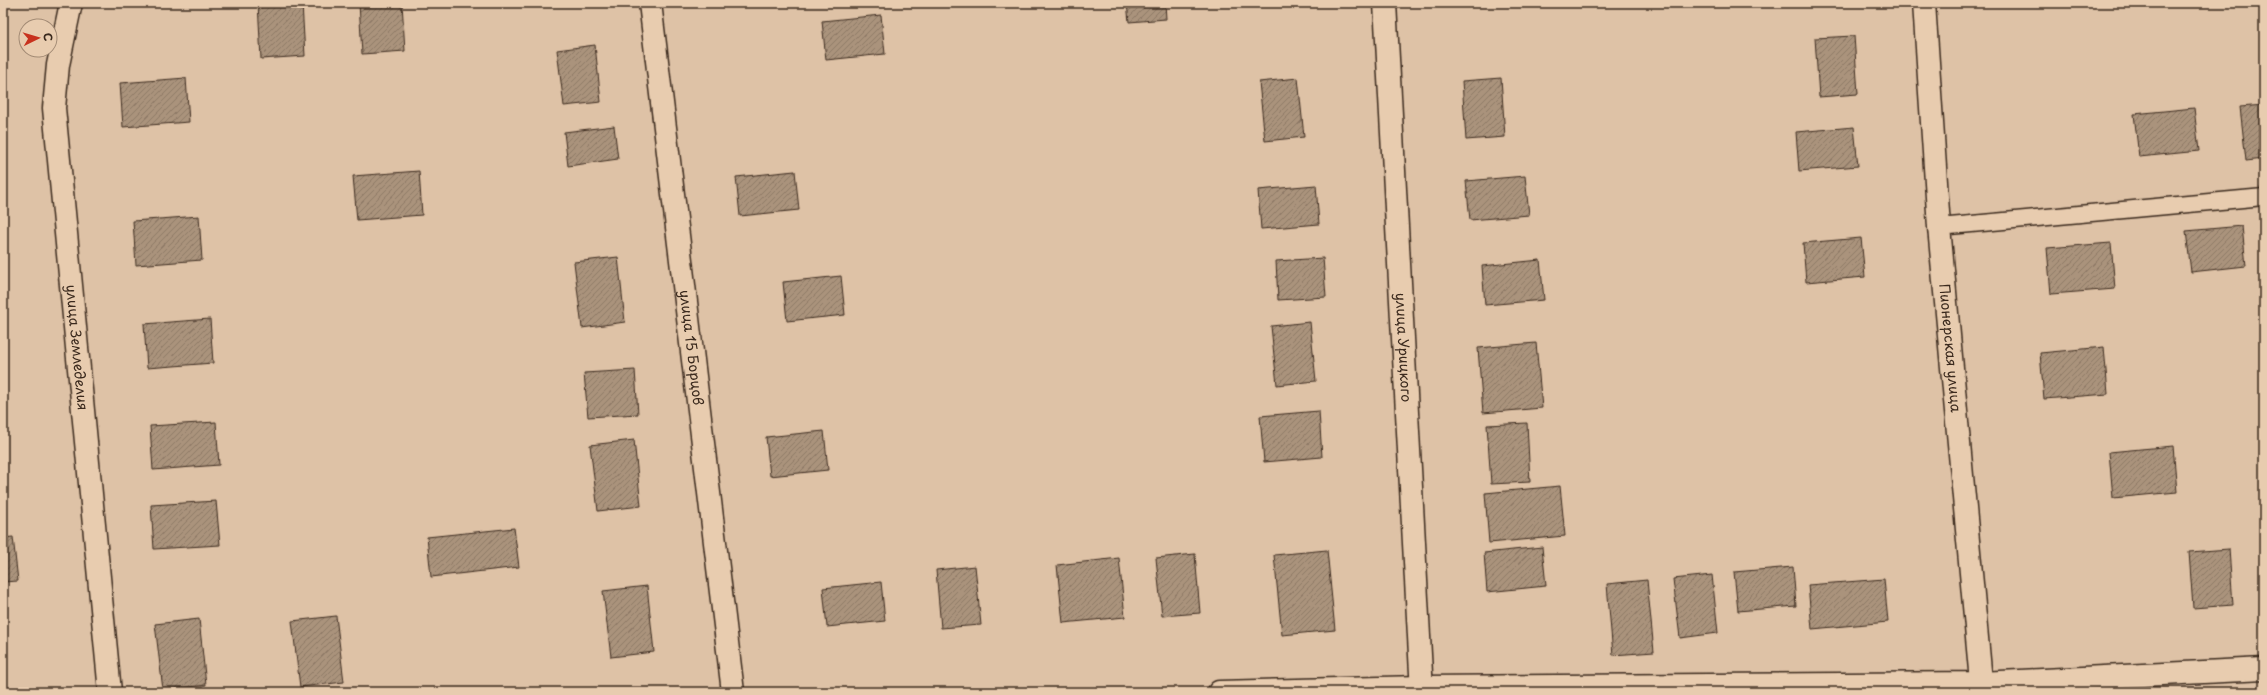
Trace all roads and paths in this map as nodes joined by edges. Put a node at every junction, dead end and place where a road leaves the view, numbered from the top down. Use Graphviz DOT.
graph roads {
  1 [pos="71,3"];
  2 [pos="650,3"];
  3 [pos="1385,3"];
  4 [pos="1924,3"];
  5 [pos="2264,196"];
  6 [pos="1939,227"];
  7 [pos="2264,668"];
  8 [pos="1982,687"];
  9 [pos="1422,690"];
  10 [pos="110,692"];
  11 [pos="733,692"];
  12 [pos="1219,692"];
  1 -- 10 [label="street, улица Земледелия"];
  2 -- 11 [label="street, улица 15 Борцов"];
  3 -- 9 [label="street, улица Урицкого"];
  4 -- 6 [label="street, Пионерская улица"];
  5 -- 6 [label="lane"];
  6 -- 8 [label="street, Пионерская улица"];
  7 -- 8 [label="street"];
  8 -- 9 [label="street"];
  9 -- 12 [label="street"];
}
